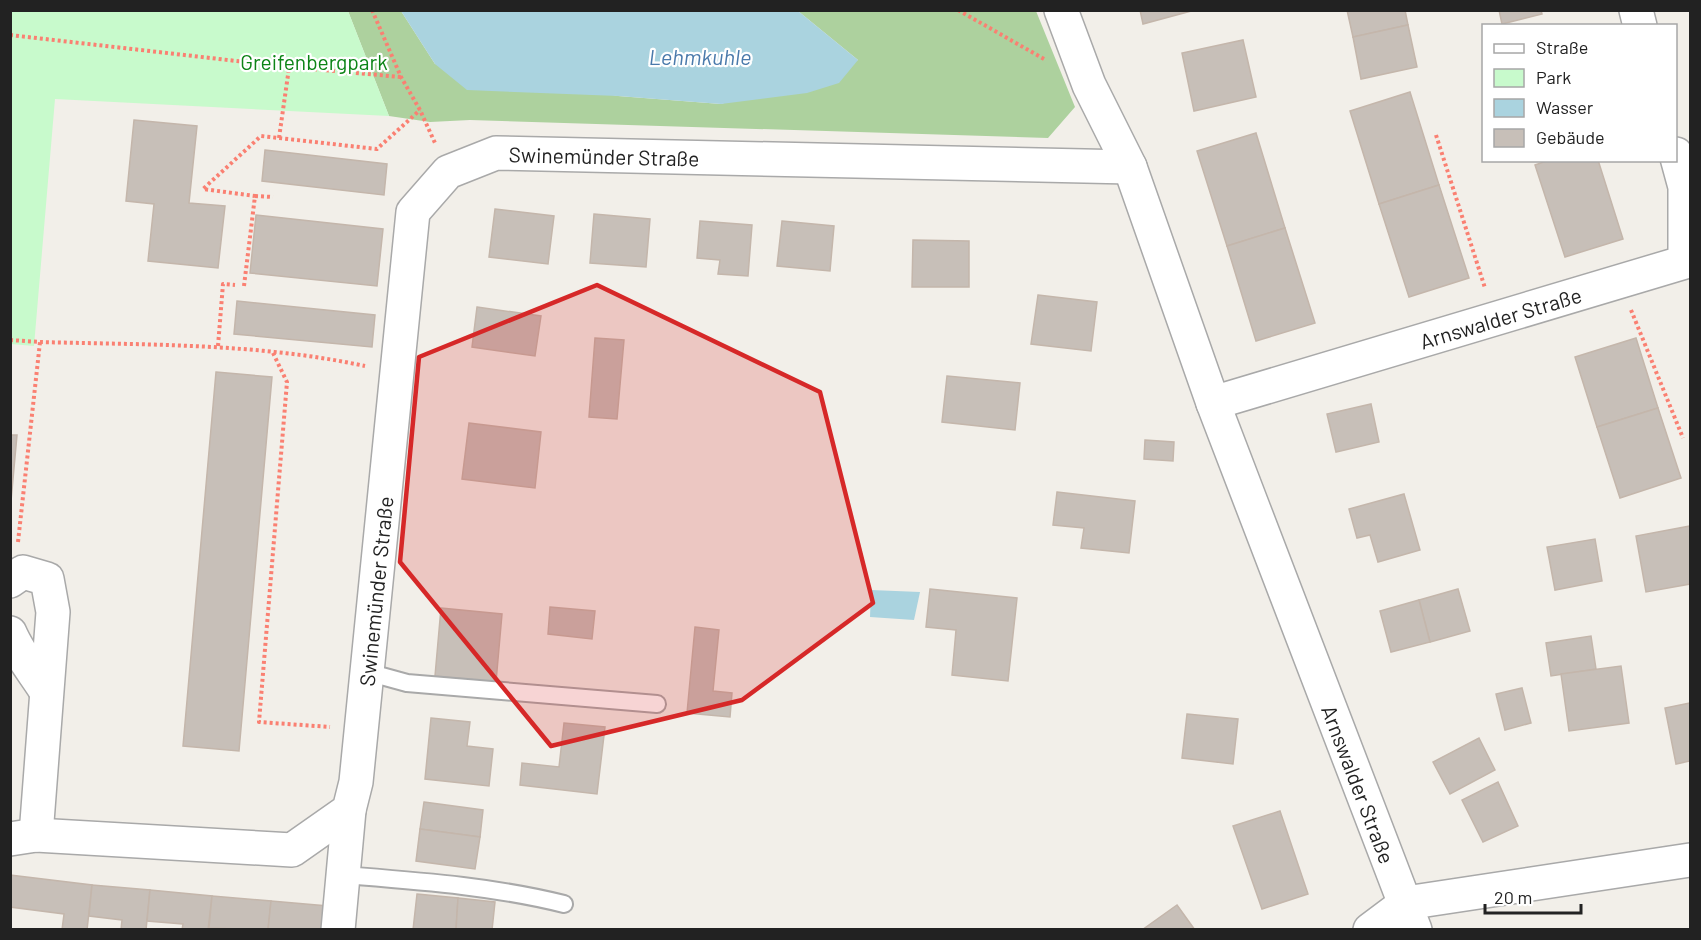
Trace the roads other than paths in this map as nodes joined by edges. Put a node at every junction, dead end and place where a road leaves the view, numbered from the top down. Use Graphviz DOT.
graph roads {
  1 [pos="1061,10"];
  2 [pos="1677,158"];
  3 [pos="1130,167"];
  4 [pos="1213,403"];
  5 [pos="10,581"];
  6 [pos="10,633"];
  7 [pos="367,672"];
  8 [pos="46,691"];
  9 [pos="657,704"];
  10 [pos="349,810"];
  11 [pos="23,837"];
  12 [pos="1690,860"];
  13 [pos="343,875"];
  14 [pos="564,904"];
  15 [pos="1411,916"];
  16 [pos="338,930"];
  17 [pos="1370,930"];
  1 -- 3 [label="street, Arnswalder Straße"];
  2 -- 4 [label="street, Arnswalder Straße"];
  3 -- 4 [label="street, Arnswalder Straße"];
  3 -- 7 [label="street, Swinemünder Straße"];
  4 -- 15 [label="street, Arnswalder Straße"];
  5 -- 8 [label="street"];
  6 -- 8 [label="street"];
  7 -- 9 [label="lane"];
  7 -- 10 [label="street, Swinemünder Straße"];
  8 -- 11 [label="street"];
  10 -- 11 [label="street"];
  10 -- 13 [label="street, Swinemünder Straße"];
  12 -- 15 [label="street"];
  13 -- 14 [label="lane"];
  13 -- 16 [label="street, Swinemünder Straße"];
  15 -- 17 [label="street"];
}
